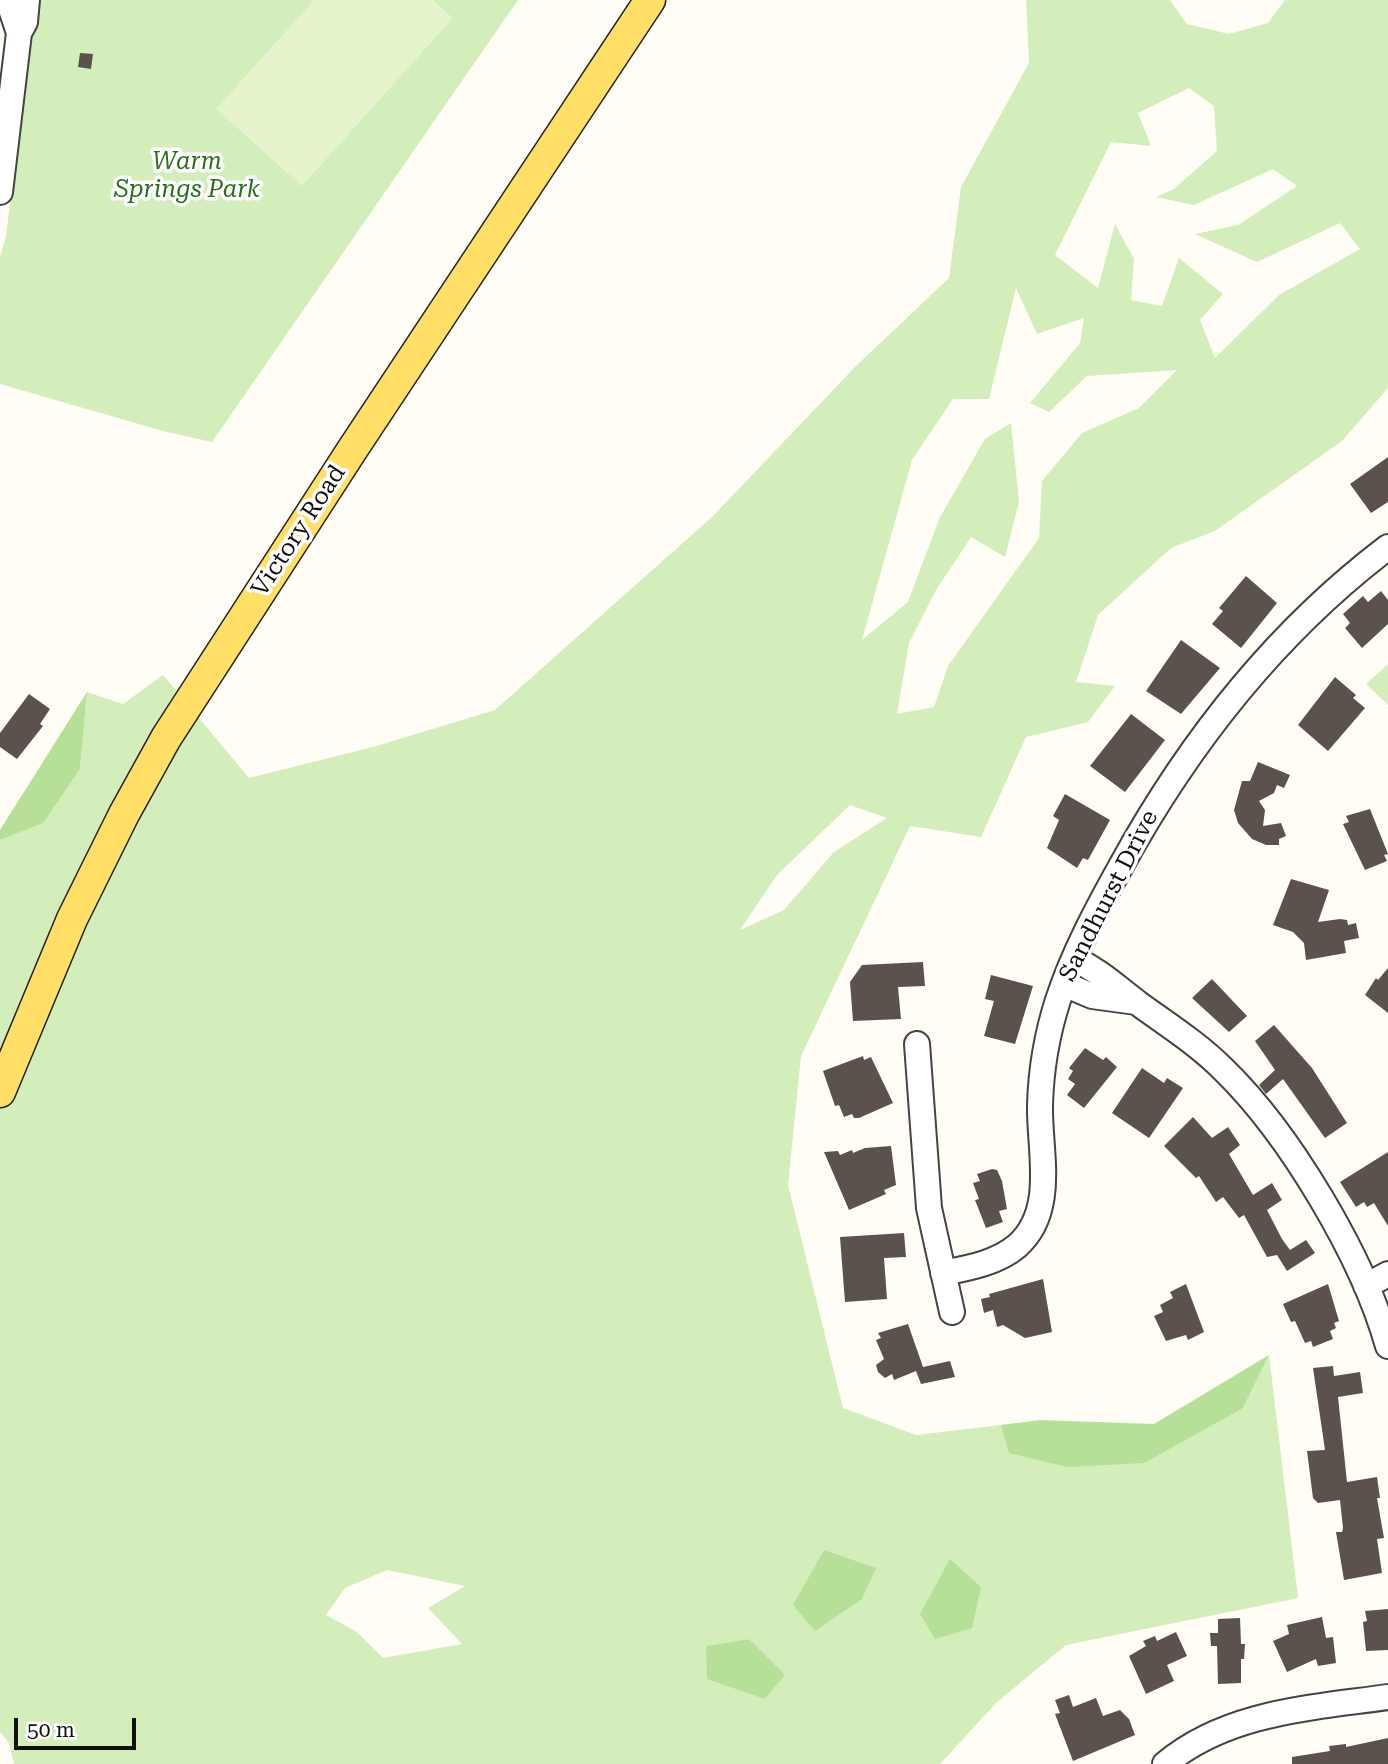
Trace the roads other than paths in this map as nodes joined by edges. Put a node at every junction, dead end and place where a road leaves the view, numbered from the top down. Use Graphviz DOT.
graph roads {
  1 [pos="8,0"];
  2 [pos="27,0"];
  3 [pos="650,0"];
  4 [pos="19,33"];
  5 [pos="8,69"];
  6 [pos="3,141"];
  7 [pos="0,192"];
  8 [pos="1388,547"];
  9 [pos="1074,959"];
  10 [pos="1064,984"];
  11 [pos="1136,1002"];
  12 [pos="917,1044"];
  13 [pos="0,1092"];
  14 [pos="943,1273"];
  15 [pos="1377,1280"];
  16 [pos="952,1312"];
  17 [pos="1388,1346"];
  18 [pos="1388,1697"];
  19 [pos="1165,1764"];
  1 -- 4 [label="street"];
  2 -- 4 [label="street"];
  3 -- 13 [label="main road, Victory Road"];
  4 -- 5 [label="street"];
  5 -- 6 [label="street"];
  6 -- 7 [label="street"];
  8 -- 9 [label="street, Sandhurst Drive"];
  9 -- 10 [label="street, Sandhurst Drive"];
  9 -- 11 [label="street"];
  10 -- 11 [label="street"];
  10 -- 14 [label="street, Sandhurst Drive"];
  11 -- 15 [label="street"];
  12 -- 14 [label="street"];
  14 -- 16 [label="street"];
  15 -- 17 [label="street"];
  18 -- 19 [label="street"];
}
